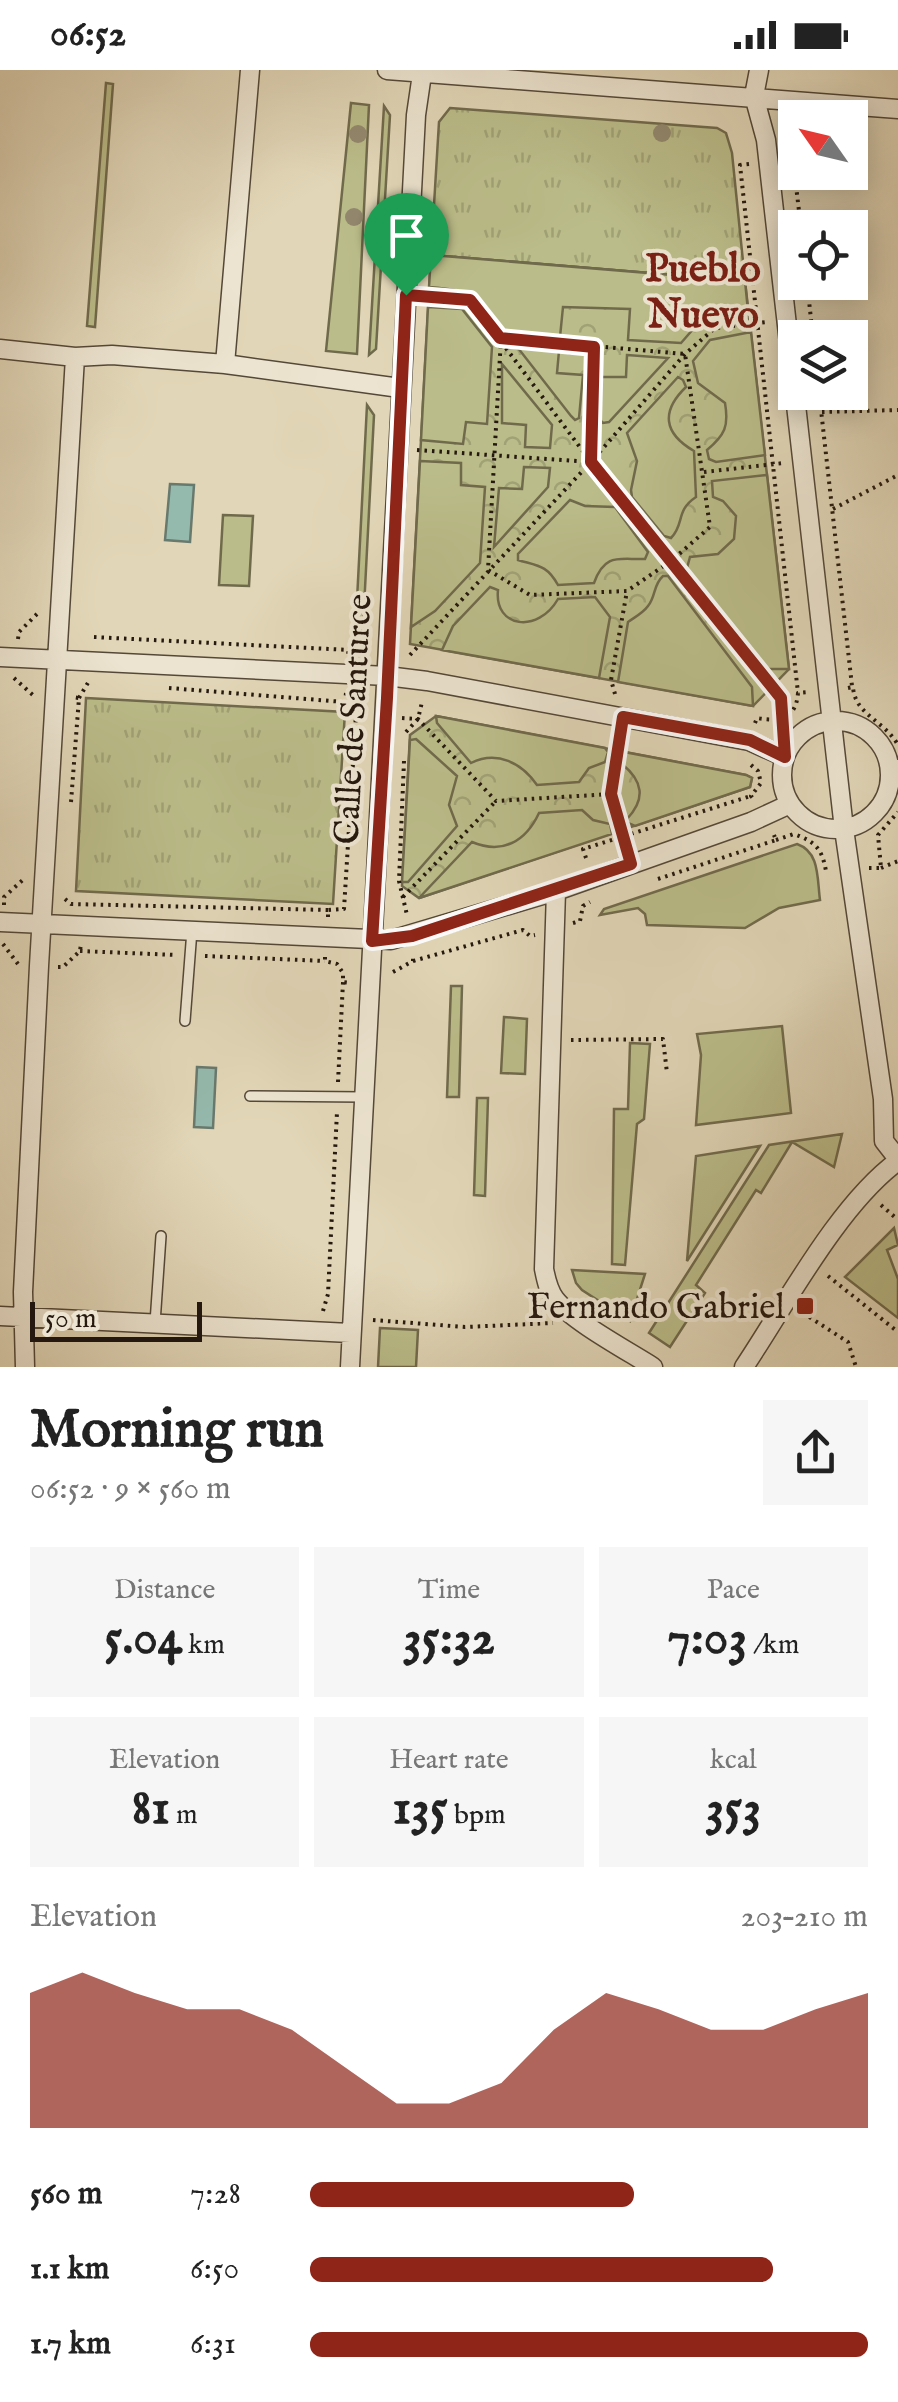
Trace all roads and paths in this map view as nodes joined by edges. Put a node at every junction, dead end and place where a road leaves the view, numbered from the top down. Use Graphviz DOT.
graph roads {
  1 [pos="250,70"];
  2 [pos="388,70"];
  3 [pos="759,70"];
  4 [pos="422,74"];
  5 [pos="754,96"];
  6 [pos="898,109"];
  7 [pos="406,295"];
  8 [pos="786,320"];
  9 [pos="778,321"];
  10 [pos="500,338"];
  11 [pos="594,347"];
  12 [pos="0,349"];
  13 [pos="685,354"];
  14 [pos="75,357"];
  15 [pos="225,364"];
  16 [pos="400,388"];
  17 [pos="796,410"];
  18 [pos="898,410"];
  19 [pos="822,412"];
  20 [pos="397,449"];
  21 [pos="493,455"];
  22 [pos="591,462"];
  23 [pos="802,462"];
  24 [pos="704,472"];
  25 [pos="898,475"];
  26 [pos="833,509"];
  27 [pos="671,561"];
  28 [pos="488,570"];
  29 [pos="627,591"];
  30 [pos="94,638"];
  31 [pos="348,650"];
  32 [pos="410,656"];
  33 [pos="0,657"];
  34 [pos="56,661"];
  35 [pos="387,676"];
  36 [pos="168,688"];
  37 [pos="852,688"];
  38 [pos="345,702"];
  39 [pos="386,717"];
  40 [pos="623,717"];
  41 [pos="418,719"];
  42 [pos="831,721"];
  43 [pos="785,757"];
  44 [pos="894,767"];
  45 [pos="611,794"];
  46 [pos="496,801"];
  47 [pos="790,804"];
  48 [pos="844,829"];
  49 [pos="898,861"];
  50 [pos="631,864"];
  51 [pos="881,868"];
  52 [pos="556,891"];
  53 [pos="0,922"];
  54 [pos="42,923"];
  55 [pos="192,930"];
  56 [pos="372,941"];
  57 [pos="343,982"];
  58 [pos="186,1021"];
  59 [pos="552,1040"];
  60 [pos="667,1073"];
  61 [pos="250,1096"];
  62 [pos="337,1097"];
  63 [pos="364,1097"];
  64 [pos="898,1160"];
  65 [pos="161,1236"];
  66 [pos="828,1276"];
  67 [pos="570,1312"];
  68 [pos="800,1312"];
  69 [pos="0,1316"];
  70 [pos="26,1318"];
  71 [pos="155,1324"];
  72 [pos="351,1326"];
  73 [pos="313,1332"];
  74 [pos="898,1332"];
  75 [pos="24,1367"];
  76 [pos="350,1367"];
  77 [pos="654,1367"];
  78 [pos="744,1367"];
  79 [pos="856,1367"];
  1 -- 15 [label="street"];
  2 -- 4 [label="street"];
  3 -- 5 [label="street"];
  4 -- 5 [label="street"];
  4 -- 7 [label="street, Calle de Santurce"];
  5 -- 6 [label="street"];
  5 -- 8 [label="street"];
  7 -- 10 [label="path"];
  7 -- 16 [label="street, Calle de Santurce"];
  9 -- 13 [label="path"];
  10 -- 11 [label="path"];
  10 -- 21 [label="path"];
  10 -- 22 [label="path"];
  11 -- 13 [label="path"];
  11 -- 22 [label="path"];
  12 -- 14 [label="street"];
  13 -- 22 [label="path"];
  13 -- 24 [label="path"];
  14 -- 15 [label="street"];
  14 -- 34 [label="street"];
  15 -- 16 [label="street"];
  16 -- 20 [label="street, Calle de Santurce"];
  17 -- 23 [label="street"];
  18 -- 19 [label="path"];
  19 -- 26 [label="path"];
  20 -- 21 [label="path"];
  20 -- 35 [label="street, Calle de Santurce"];
  21 -- 22 [label="path"];
  21 -- 28 [label="path"];
  22 -- 27 [label="path"];
  22 -- 28 [label="path"];
  23 -- 24 [label="path"];
  23 -- 42 [label="street"];
  24 -- 27 [label="path"];
  25 -- 26 [label="path"];
  26 -- 37 [label="path"];
  27 -- 29 [label="path"];
  27 -- 43 [label="path"];
  28 -- 29 [label="path"];
  28 -- 32 [label="path"];
  29 -- 40 [label="path"];
  30 -- 31 [label="path"];
  33 -- 34 [label="street"];
  34 -- 35 [label="street"];
  34 -- 54 [label="street"];
  35 -- 39 [label="street, Calle de Santurce"];
  35 -- 40 [label="street"];
  36 -- 38 [label="path"];
  39 -- 41 [label="path"];
  39 -- 56 [label="street, Calle de Santurce"];
  40 -- 43 [label="street"];
  40 -- 45 [label="path"];
  41 -- 46 [label="path"];
  41 -- 46 [label="path"];
  42 -- 43 [label="street"];
  42 -- 44 [label="street"];
  42 -- 48 [label="street"];
  43 -- 47 [label="street"];
  44 -- 48 [label="street"];
  45 -- 46 [label="path"];
  45 -- 50 [label="path"];
  47 -- 48 [label="street"];
  47 -- 50 [label="street"];
  48 -- 64 [label="street"];
  49 -- 51 [label="path"];
  50 -- 52 [label="street"];
  52 -- 56 [label="street"];
  52 -- 59 [label="street"];
  53 -- 54 [label="street"];
  54 -- 55 [label="street"];
  54 -- 70 [label="street"];
  55 -- 56 [label="street"];
  55 -- 58 [label="lane"];
  56 -- 63 [label="street, Calle de Santurce"];
  57 -- 62 [label="path"];
  59 -- 60 [label="path"];
  59 -- 67 [label="street"];
  61 -- 62 [label="lane"];
  62 -- 63 [label="lane"];
  62 -- 73 [label="path"];
  63 -- 72 [label="street, Calle de Santurce"];
  64 -- 78 [label="street"];
  65 -- 71 [label="lane"];
  66 -- 74 [label="path"];
  67 -- 72 [label="path"];
  67 -- 77 [label="street"];
  68 -- 79 [label="path"];
  69 -- 70 [label="street"];
  70 -- 71 [label="street"];
  70 -- 75 [label="street"];
  71 -- 73 [label="street"];
  72 -- 73 [label="street"];
  72 -- 76 [label="street, Calle de Santurce"];
}
